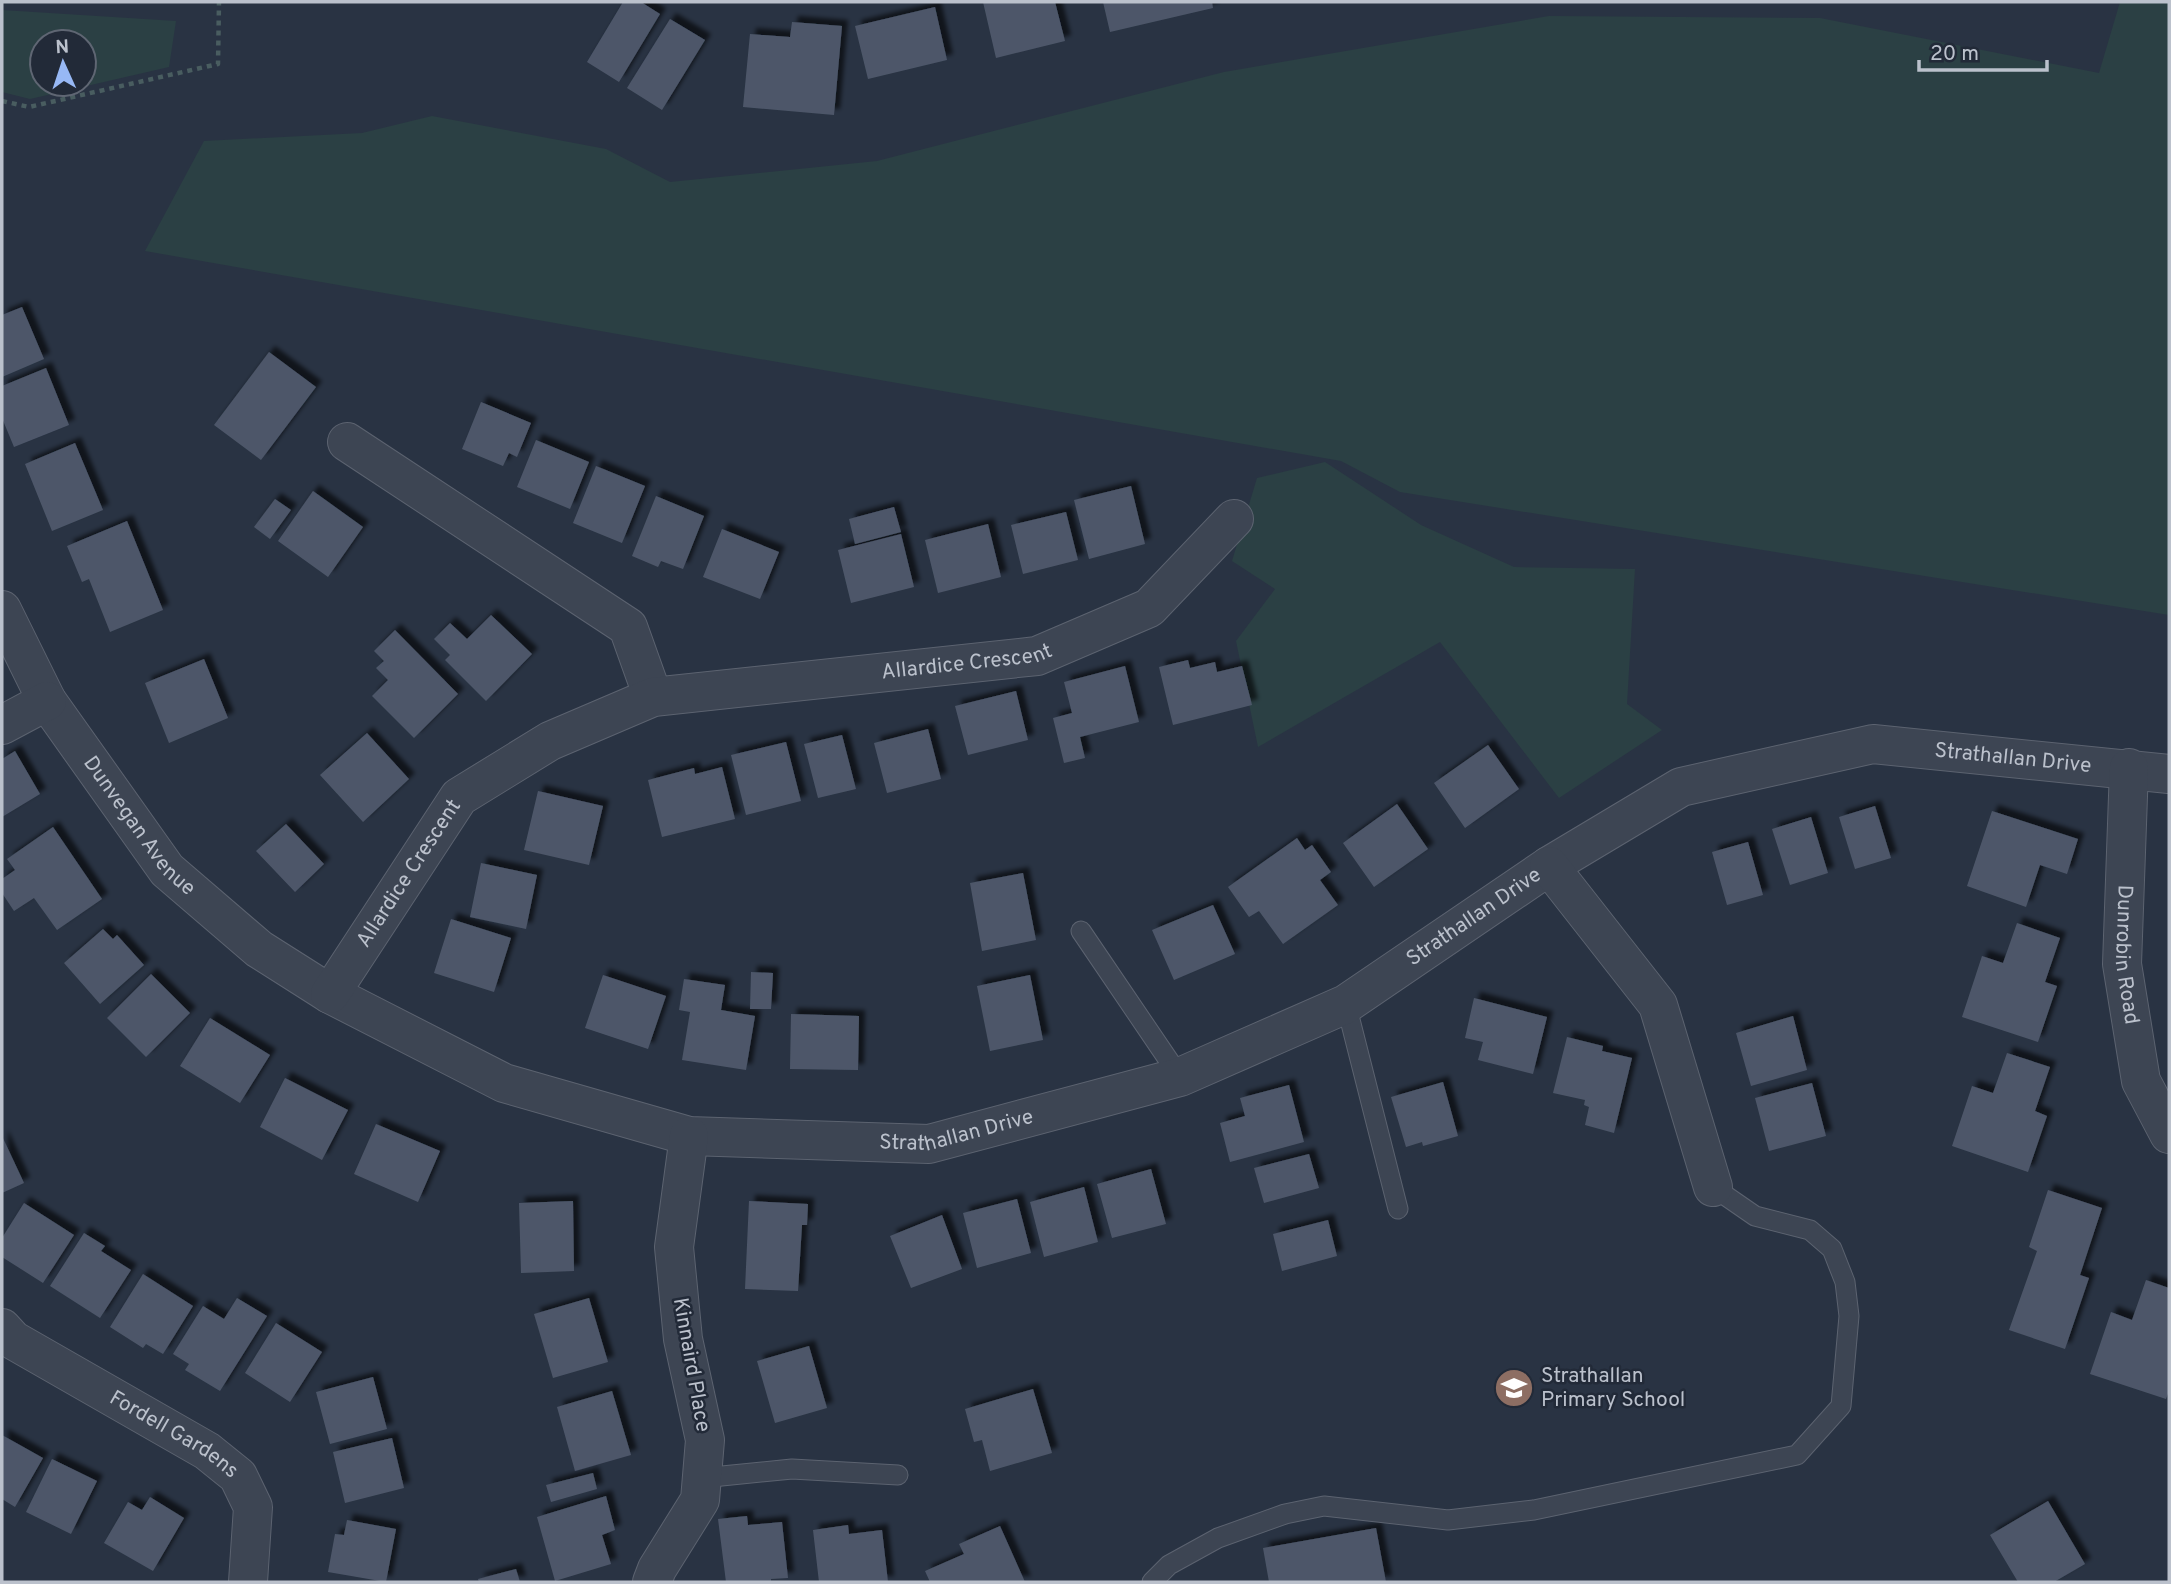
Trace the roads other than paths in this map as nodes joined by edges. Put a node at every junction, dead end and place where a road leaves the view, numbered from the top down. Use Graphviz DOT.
graph roads {
  1 [pos="348,443"];
  2 [pos="1234,519"];
  3 [pos="2,610"];
  4 [pos="653,698"];
  5 [pos="47,701"];
  6 [pos="2,725"];
  7 [pos="2129,768"];
  8 [pos="2169,774"];
  9 [pos="1549,866"];
  10 [pos="1081,931"];
  11 [pos="330,994"];
  12 [pos="1346,1004"];
  13 [pos="1180,1077"];
  14 [pos="2169,1134"];
  15 [pos="689,1136"];
  16 [pos="1713,1187"];
  17 [pos="1398,1209"];
  18 [pos="5,1342"];
  19 [pos="898,1475"];
  20 [pos="702,1478"];
  21 [pos="248,1582"];
  22 [pos="652,1582"];
  23 [pos="1152,1582"];
  1 -- 4 [label="street"];
  2 -- 4 [label="street, Allardice Crescent"];
  3 -- 5 [label="street, Dunvegan Avenue"];
  4 -- 11 [label="street, Allardice Crescent"];
  5 -- 6 [label="street"];
  5 -- 11 [label="street, Dunvegan Avenue"];
  7 -- 8 [label="street, Strathallan Drive"];
  7 -- 9 [label="street, Strathallan Drive"];
  7 -- 14 [label="street, Dunrobin Road"];
  9 -- 12 [label="street, Strathallan Drive"];
  9 -- 16 [label="street, Strathallan Drive"];
  10 -- 13 [label="lane"];
  11 -- 15 [label="street, Strathallan Drive"];
  12 -- 13 [label="street, Strathallan Drive"];
  12 -- 17 [label="lane"];
  13 -- 15 [label="street, Strathallan Drive"];
  15 -- 20 [label="street, Kinnaird Place"];
  16 -- 23 [label="lane"];
  18 -- 21 [label="street, Fordell Gardens"];
  19 -- 20 [label="lane"];
  20 -- 22 [label="street, Kinnaird Place"];
}
